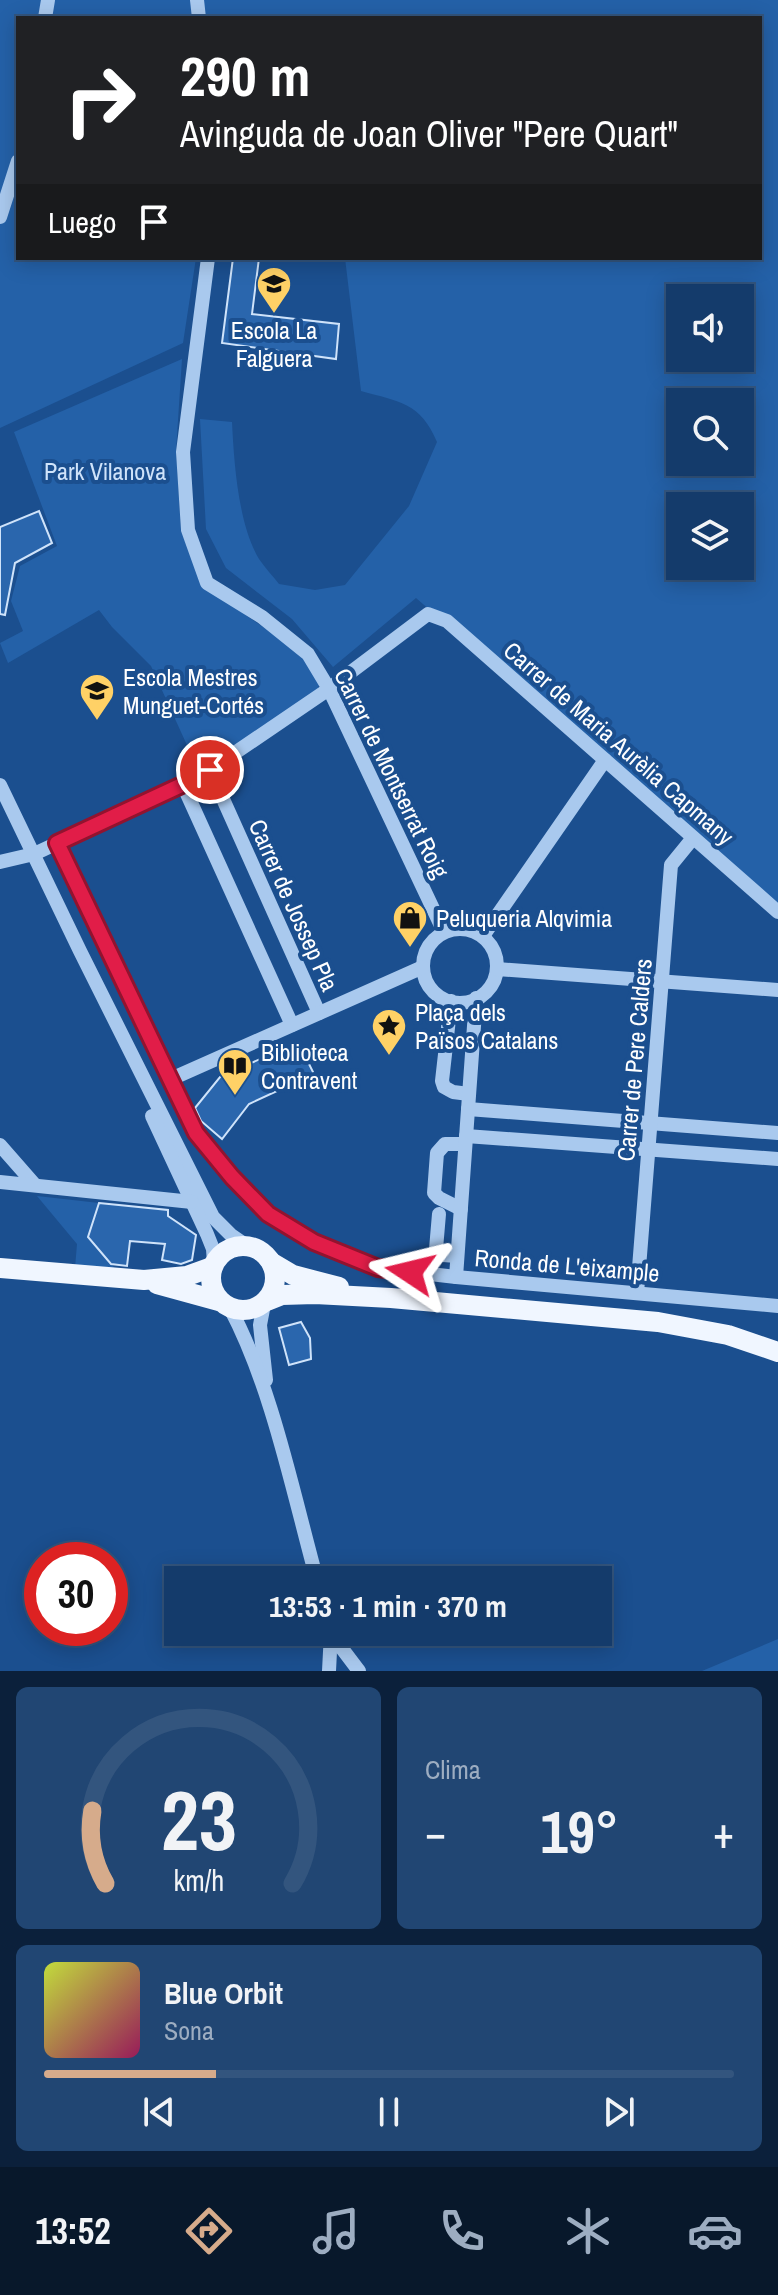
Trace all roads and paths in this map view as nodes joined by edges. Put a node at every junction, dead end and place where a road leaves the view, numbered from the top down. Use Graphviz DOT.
graph roads {
  1 [pos="16,167"];
  2 [pos="0,217"];
  3 [pos="208,260"];
  4 [pos="329,689"];
  5 [pos="605,760"];
  6 [pos="210,770"];
  7 [pos="0,785"];
  8 [pos="183,785"];
  9 [pos="693,838"];
  10 [pos="57,843"];
  11 [pos="34,854"];
  12 [pos="0,862"];
  13 [pos="778,912"];
  14 [pos="444,932"];
  15 [pos="483,936"];
  16 [pos="80,951"];
  17 [pos="423,967"];
  18 [pos="497,969"];
  19 [pos="663,981"];
  20 [pos="778,990"];
  21 [pos="476,998"];
  22 [pos="451,1001"];
  23 [pos="319,1013"];
  24 [pos="292,1025"];
  25 [pos="171,1079"];
  26 [pos="469,1102"];
  27 [pos="650,1123"];
  28 [pos="778,1133"];
  29 [pos="466,1140"];
  30 [pos="0,1145"];
  31 [pos="648,1149"];
  32 [pos="778,1159"];
  33 [pos="0,1182"];
  34 [pos="35,1185"];
  35 [pos="192,1202"];
  36 [pos="461,1209"];
  37 [pos="439,1214"];
  38 [pos="247,1246"];
  39 [pos="457,1256"];
  40 [pos="271,1262"];
  41 [pos="213,1265"];
  42 [pos="0,1268"];
  43 [pos="456,1277"];
  44 [pos="144,1280"];
  45 [pos="637,1293"];
  46 [pos="382,1298"];
  47 [pos="265,1302"];
  48 [pos="224,1304"];
  49 [pos="778,1306"];
  50 [pos="778,1352"];
  51 [pos="270,1408"];
  52 [pos="313,1566"];
  53 [pos="330,1646"];
  54 [pos="341,1646"];
  55 [pos="329,1671"];
  56 [pos="359,1671"];
  1 -- 2 [label="street"];
  3 -- 4 [label="street, Carrer de Montserrat Roig"];
  4 -- 5 [label="street, Carrer de Maria Aurèlia Capmany"];
  4 -- 6 [label="street"];
  4 -- 14 [label="street, Carrer de Montserrat Roig"];
  5 -- 9 [label="street, Carrer de Maria Aurèlia Capmany"];
  5 -- 15 [label="street"];
  6 -- 8 [label="street"];
  6 -- 23 [label="street, Carrer de Jossep Pla"];
  7 -- 11 [label="street"];
  8 -- 10 [label="street"];
  8 -- 24 [label="street"];
  9 -- 13 [label="street, Carrer de Maria Aurèlia Capmany"];
  9 -- 19 [label="street, Carrer de Pere Calders"];
  10 -- 11 [label="street"];
  10 -- 25 [label="street, Ronda de L'eixample"];
  11 -- 12 [label="street"];
  11 -- 16 [label="street"];
  14 -- 15 [label="street"];
  14 -- 17 [label="street"];
  15 -- 18 [label="street"];
  16 -- 35 [label="street"];
  16 -- 38 [label="street"];
  17 -- 22 [label="street"];
  17 -- 23 [label="street"];
  18 -- 19 [label="street"];
  18 -- 21 [label="street"];
  19 -- 20 [label="street"];
  19 -- 27 [label="street, Carrer de Pere Calders"];
  21 -- 22 [label="street"];
  21 -- 26 [label="street"];
  22 -- 26 [label="street"];
  23 -- 24 [label="street"];
  24 -- 25 [label="street"];
  25 -- 43 [label="street, Ronda de L'eixample"];
  26 -- 27 [label="street"];
  26 -- 29 [label="street"];
  27 -- 28 [label="street"];
  27 -- 31 [label="street, Carrer de Pere Calders"];
  29 -- 31 [label="street"];
  29 -- 36 [label="street"];
  29 -- 36 [label="street"];
  30 -- 34 [label="street"];
  31 -- 32 [label="street"];
  31 -- 45 [label="street, Carrer de Pere Calders"];
  33 -- 34 [label="street"];
  34 -- 35 [label="street"];
  35 -- 41 [label="street"];
  36 -- 39 [label="street"];
  37 -- 39 [label="street"];
  38 -- 40 [label="main road"];
  38 -- 41 [label="main road"];
  39 -- 43 [label="street"];
  40 -- 46 [label="main road"];
  40 -- 47 [label="main road"];
  41 -- 44 [label="main road"];
  41 -- 48 [label="main road"];
  42 -- 44 [label="main road"];
  43 -- 45 [label="street, Ronda de L'eixample"];
  44 -- 48 [label="main road"];
  45 -- 49 [label="street, Ronda de L'eixample"];
  46 -- 47 [label="main road"];
  46 -- 50 [label="main road"];
  47 -- 48 [label="main road"];
  47 -- 51 [label="street"];
  48 -- 51 [label="street"];
  51 -- 52 [label="street"];
  53 -- 55 [label="street"];
  54 -- 56 [label="street"];
}
